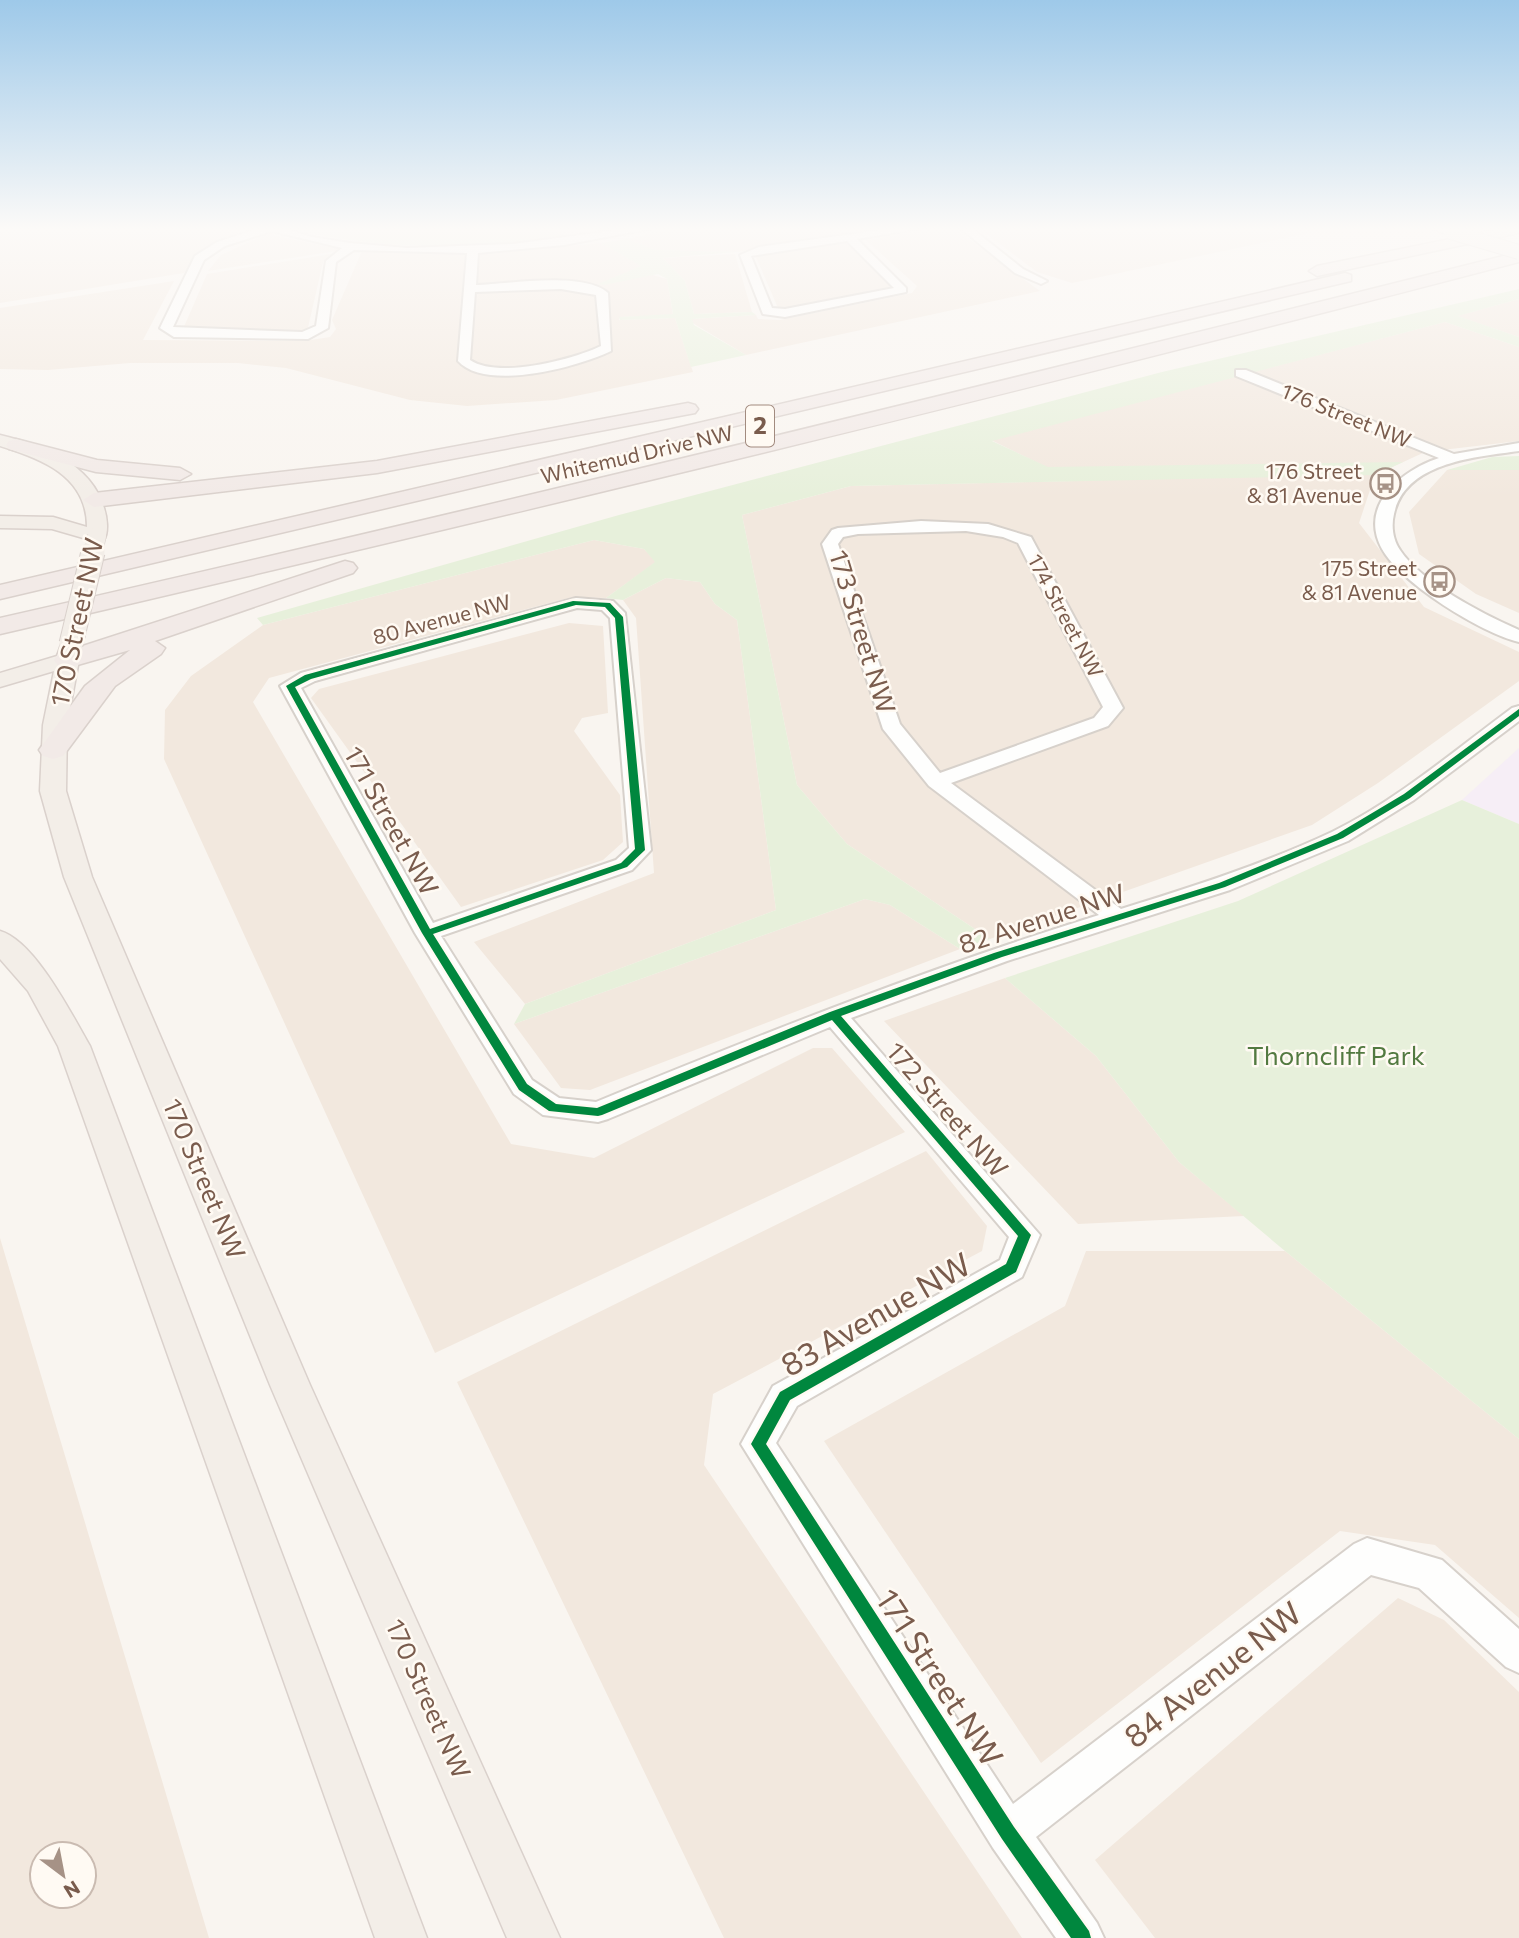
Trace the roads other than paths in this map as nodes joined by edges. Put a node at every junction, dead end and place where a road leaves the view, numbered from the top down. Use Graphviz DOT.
graph roads {
  1 [pos="171,317"];
  2 [pos="324,317"];
  3 [pos="469,317"];
  4 [pos="604,317"];
  5 [pos="1104,317"];
  6 [pos="1178,317"];
  7 [pos="1214,317"];
  8 [pos="1276,317"];
  9 [pos="1319,317"];
  10 [pos="1064,372"];
  11 [pos="1241,373"];
  12 [pos="767,394"];
  13 [pos="792,439"];
  14 [pos="8,442"];
  15 [pos="1519,447"];
  16 [pos="1452,458"];
  17 [pos="253,480"];
  18 [pos="94,500"];
  19 [pos="0,521"];
  20 [pos="838,534"];
  21 [pos="97,536"];
  22 [pos="0,579"];
  23 [pos="0,592"];
  24 [pos="273,594"];
  25 [pos="0,606"];
  26 [pos="0,626"];
  27 [pos="1519,637"];
  28 [pos="69,652"];
  29 [pos="0,680"];
  30 [pos="290,687"];
  31 [pos="1519,712"];
  32 [pos="53,750"];
  33 [pos="936,782"];
  34 [pos="1118,918"];
  35 [pos="428,933"];
  36 [pos="0,941"];
  37 [pos="834,1015"];
  38 [pos="553,1108"];
  39 [pos="1025,1235"];
  40 [pos="758,1444"];
  41 [pos="1519,1654"];
  42 [pos="1008,1833"];
  43 [pos="401,1938"];
  44 [pos="534,1938"];
  45 [pos="1082,1938"];
  1 -- 2 [label="street"];
  3 -- 4 [label="street"];
  5 -- 12 [label="highway"];
  6 -- 23 [label="highway, Whitemud Drive NW / 2"];
  7 -- 25 [label="highway, Whitemud Drive NW / 2"];
  8 -- 10 [label="highway"];
  9 -- 10 [label="highway"];
  10 -- 13 [label="highway"];
  11 -- 16 [label="street, 176 Street NW"];
  12 -- 17 [label="highway"];
  12 -- 22 [label="highway"];
  13 -- 24 [label="highway"];
  13 -- 26 [label="highway"];
  14 -- 17 [label="highway"];
  14 -- 18 [label="main road, 170 Street NW"];
  15 -- 16 [label="street"];
  16 -- 27 [label="street"];
  17 -- 18 [label="highway"];
  18 -- 19 [label="main road"];
  18 -- 21 [label="main road, 170 Street NW"];
  19 -- 21 [label="main road"];
  20 -- 33 [label="street, 173 Street NW"];
  20 -- 33 [label="street, 174 Street NW"];
  21 -- 28 [label="main road, 170 Street NW, bridge"];
  24 -- 28 [label="highway"];
  24 -- 32 [label="highway"];
  28 -- 29 [label="main road"];
  28 -- 32 [label="main road, 170 Street NW"];
  30 -- 35 [label="street, 171 Street NW"];
  30 -- 35 [label="street, 80 Avenue NW"];
  31 -- 34 [label="street, 82 Avenue NW"];
  32 -- 44 [label="main road, 170 Street NW"];
  33 -- 34 [label="street, 173 Street NW"];
  34 -- 37 [label="street, 82 Avenue NW"];
  35 -- 38 [label="street, 171 Street NW"];
  36 -- 43 [label="main road"];
  37 -- 38 [label="street, 82 Avenue NW"];
  37 -- 39 [label="street, 172 Street NW"];
  39 -- 40 [label="street, 83 Avenue NW"];
  40 -- 42 [label="street, 171 Street NW"];
  41 -- 42 [label="street, 84 Avenue NW"];
  42 -- 45 [label="street, 171 Street NW"];
}
